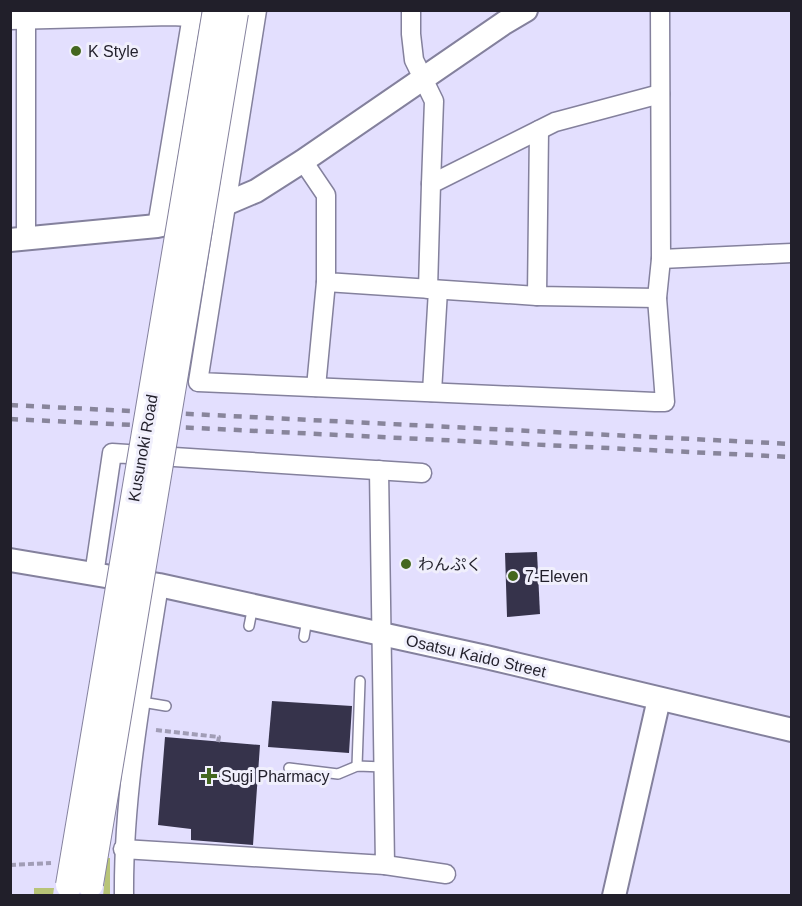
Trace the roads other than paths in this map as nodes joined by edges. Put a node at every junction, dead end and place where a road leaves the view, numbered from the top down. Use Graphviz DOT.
graph roads {
  1 [pos="411,10"];
  2 [pos="526,10"];
  3 [pos="660,10"];
  4 [pos="236,11"];
  5 [pos="192,14"];
  6 [pos="21,17"];
  7 [pos="424,77"];
  8 [pos="660,94"];
  9 [pos="539,130"];
  10 [pos="303,161"];
  11 [pos="431,184"];
  12 [pos="226,204"];
  13 [pos="157,226"];
  14 [pos="18,239"];
  15 [pos="792,253"];
  16 [pos="661,259"];
  17 [pos="326,282"];
  18 [pos="433,289"];
  19 [pos="537,296"];
  20 [pos="657,298"];
  21 [pos="316,387"];
  22 [pos="432,392"];
  23 [pos="379,470"];
  24 [pos="422,473"];
  25 [pos="10,560"];
  26 [pos="94,575"];
  27 [pos="159,585"];
  28 [pos="381,635"];
  29 [pos="360,681"];
  30 [pos="659,699"];
  31 [pos="142,702"];
  32 [pos="166,706"];
  33 [pos="792,730"];
  34 [pos="357,766"];
  35 [pos="384,767"];
  36 [pos="289,768"];
  37 [pos="123,849"];
  38 [pos="385,865"];
  39 [pos="447,874"];
  40 [pos="79,885"];
  41 [pos="124,896"];
  42 [pos="614,896"];
  1 -- 7 [label="street"];
  2 -- 7 [label="street"];
  3 -- 8 [label="street"];
  4 -- 12 [label="street"];
  4 -- 40 [label="main road, Kusunoki Road, bridge"];
  5 -- 6 [label="street"];
  5 -- 13 [label="street"];
  6 -- 14 [label="street"];
  7 -- 10 [label="street"];
  7 -- 11 [label="street"];
  8 -- 9 [label="street"];
  8 -- 16 [label="street"];
  9 -- 11 [label="street"];
  9 -- 19 [label="street"];
  10 -- 12 [label="street"];
  10 -- 17 [label="street"];
  11 -- 18 [label="street"];
  12 -- 13 [label="street"];
  12 -- 21 [label="street"];
  13 -- 14 [label="street"];
  15 -- 16 [label="street"];
  16 -- 20 [label="street"];
  17 -- 18 [label="street"];
  17 -- 21 [label="street"];
  18 -- 19 [label="street"];
  18 -- 22 [label="street"];
  19 -- 20 [label="street"];
  20 -- 22 [label="street"];
  21 -- 22 [label="street"];
  23 -- 24 [label="street"];
  23 -- 26 [label="street"];
  23 -- 28 [label="street"];
  25 -- 26 [label="street, Osatsu Kaido Street"];
  26 -- 27 [label="street, Osatsu Kaido Street"];
  27 -- 28 [label="street, Osatsu Kaido Street"];
  27 -- 31 [label="street"];
  28 -- 30 [label="street, Osatsu Kaido Street"];
  28 -- 35 [label="street"];
  29 -- 34 [label="lane"];
  30 -- 33 [label="street, Osatsu Kaido Street"];
  30 -- 42 [label="street"];
  31 -- 32 [label="lane"];
  31 -- 37 [label="street"];
  34 -- 35 [label="lane"];
  34 -- 36 [label="lane"];
  35 -- 38 [label="street"];
  37 -- 38 [label="street"];
  37 -- 41 [label="street"];
  38 -- 39 [label="street"];
}
